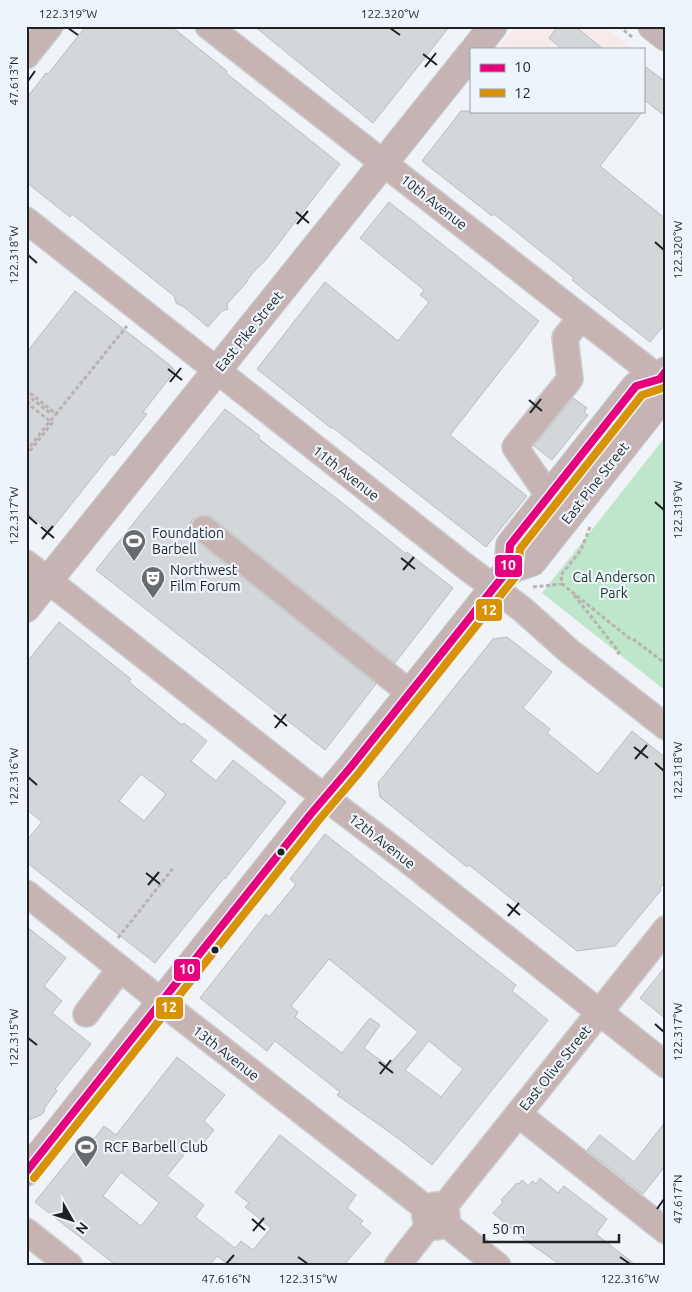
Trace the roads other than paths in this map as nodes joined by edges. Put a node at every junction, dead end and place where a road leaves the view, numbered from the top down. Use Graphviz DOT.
graph roads {
  1 [pos="50,26"];
  2 [pos="208,26"];
  3 [pos="493,26"];
  4 [pos="652,26"];
  5 [pos="666,37"];
  6 [pos="476,48"];
  7 [pos="470,55"];
  8 [pos="26,56"];
  9 [pos="383,164"];
  10 [pos="26,220"];
  11 [pos="580,318"];
  12 [pos="217,371"];
  13 [pos="663,375"];
  14 [pos="546,490"];
  15 [pos="204,529"];
  16 [pos="26,563"];
  17 [pos="501,579"];
  18 [pos="48,580"];
  19 [pos="26,608"];
  20 [pos="410,692"];
  21 [pos="666,727"];
  22 [pos="325,796"];
  23 [pos="26,894"];
  24 [pos="666,929"];
  25 [pos="120,969"];
  26 [pos="161,1002"];
  27 [pos="600,1012"];
  28 [pos="86,1014"];
  29 [pos="666,1065"];
  30 [pos="518,1114"];
  31 [pos="26,1172"];
  32 [pos="436,1216"];
  33 [pos="26,1231"];
  34 [pos="666,1231"];
  35 [pos="70,1266"];
  36 [pos="397,1266"];
  37 [pos="498,1266"];
  1 -- 8 [label="street"];
  2 -- 9 [label="street, 10th Avenue"];
  3 -- 6 [label="main road"];
  4 -- 5 [label="main road"];
  7 -- 9 [label="main road, East Pike Street"];
  9 -- 11 [label="street, 10th Avenue"];
  9 -- 12 [label="main road, East Pike Street"];
  10 -- 12 [label="street, 11th Avenue"];
  11 -- 13 [label="street, 10th Avenue"];
  11 -- 14 [label="street"];
  12 -- 17 [label="street, 11th Avenue"];
  12 -- 18 [label="main road, East Pike Street"];
  13 -- 14 [label="main road, East Pine Street"];
  13 -- 17 [label="main road, East Pine Street"];
  14 -- 17 [label="main road, East Pine Street"];
  15 -- 20 [label="street"];
  16 -- 18 [label="street, 12th Avenue"];
  17 -- 20 [label="main road"];
  17 -- 21 [label="street, 11th Avenue"];
  18 -- 19 [label="main road, East Pike Street"];
  18 -- 22 [label="street, 12th Avenue"];
  20 -- 22 [label="main road"];
  22 -- 26 [label="main road"];
  22 -- 27 [label="street, 12th Avenue"];
  23 -- 25 [label="street, 13th Avenue"];
  24 -- 27 [label="street, East Olive Street"];
  25 -- 26 [label="street, 13th Avenue"];
  25 -- 28 [label="street"];
  26 -- 31 [label="main road"];
  26 -- 32 [label="street, 13th Avenue"];
  27 -- 29 [label="street, 12th Avenue"];
  27 -- 30 [label="street, East Olive Street"];
  30 -- 32 [label="street, East Olive Street"];
  30 -- 34 [label="street"];
  32 -- 36 [label="street, East Olive Street"];
  32 -- 37 [label="street, 13th Avenue"];
  33 -- 35 [label="street"];
}
